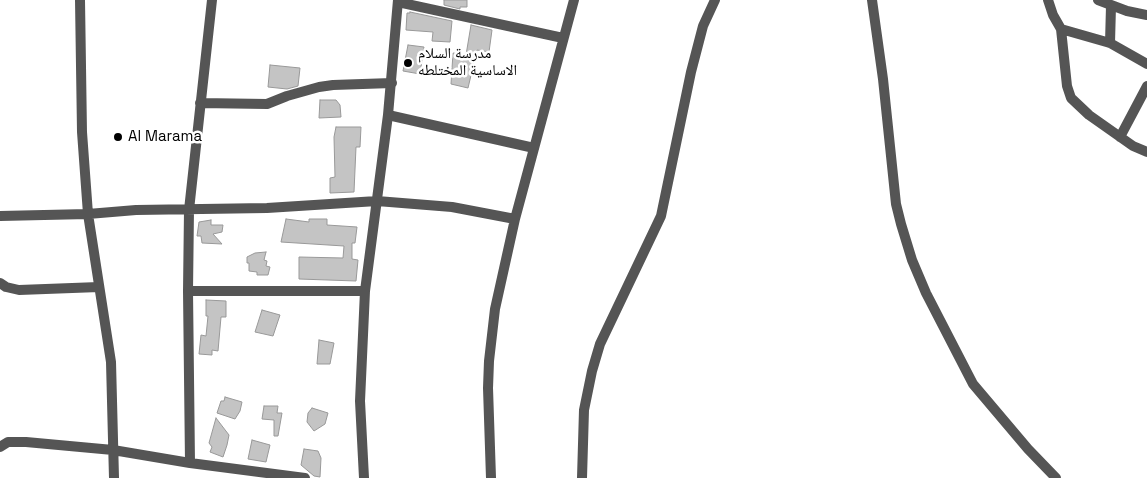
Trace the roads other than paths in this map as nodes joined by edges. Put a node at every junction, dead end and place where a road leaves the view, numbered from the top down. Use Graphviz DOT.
graph roads {
  1 [pos="80,0"];
  2 [pos="212,0"];
  3 [pos="574,0"];
  4 [pos="715,0"];
  5 [pos="872,0"];
  6 [pos="1048,0"];
  7 [pos="1098,0"];
  8 [pos="398,1"];
  9 [pos="1111,6"];
  10 [pos="1147,15"];
  11 [pos="1061,30"];
  12 [pos="563,38"];
  13 [pos="1110,43"];
  14 [pos="1147,64"];
  15 [pos="392,83"];
  16 [pos="1147,86"];
  17 [pos="200,103"];
  18 [pos="388,115"];
  19 [pos="1120,137"];
  20 [pos="534,148"];
  21 [pos="1147,152"];
  22 [pos="377,200"];
  23 [pos="189,210"];
  24 [pos="88,214"];
  25 [pos="0,216"];
  26 [pos="515,219"];
  27 [pos="0,282"];
  28 [pos="98,287"];
  29 [pos="188,290"];
  30 [pos="365,291"];
  31 [pos="0,446"];
  32 [pos="113,450"];
  33 [pos="190,464"];
  34 [pos="114,478"];
  35 [pos="306,478"];
  36 [pos="364,478"];
  37 [pos="492,478"];
  38 [pos="582,478"];
  39 [pos="1056,478"];
  1 -- 24 [label="street"];
  2 -- 17 [label="street"];
  3 -- 12 [label="street"];
  4 -- 38 [label="street"];
  5 -- 39 [label="street"];
  6 -- 11 [label="street"];
  7 -- 9 [label="street"];
  8 -- 12 [label="street"];
  8 -- 15 [label="street"];
  9 -- 10 [label="street"];
  9 -- 13 [label="street"];
  11 -- 13 [label="street"];
  11 -- 19 [label="street"];
  12 -- 20 [label="street"];
  13 -- 14 [label="street"];
  15 -- 17 [label="street"];
  15 -- 18 [label="street"];
  16 -- 19 [label="street"];
  17 -- 23 [label="street"];
  18 -- 20 [label="street"];
  18 -- 22 [label="street"];
  19 -- 21 [label="street"];
  20 -- 26 [label="street"];
  22 -- 23 [label="street"];
  22 -- 26 [label="street"];
  22 -- 30 [label="street"];
  23 -- 24 [label="street"];
  23 -- 29 [label="street"];
  24 -- 25 [label="street"];
  24 -- 28 [label="street"];
  26 -- 37 [label="street"];
  27 -- 28 [label="street"];
  28 -- 32 [label="street"];
  29 -- 30 [label="street"];
  29 -- 33 [label="street"];
  30 -- 36 [label="street"];
  31 -- 32 [label="street"];
  32 -- 33 [label="street"];
  32 -- 34 [label="street"];
  33 -- 35 [label="street"];
}
